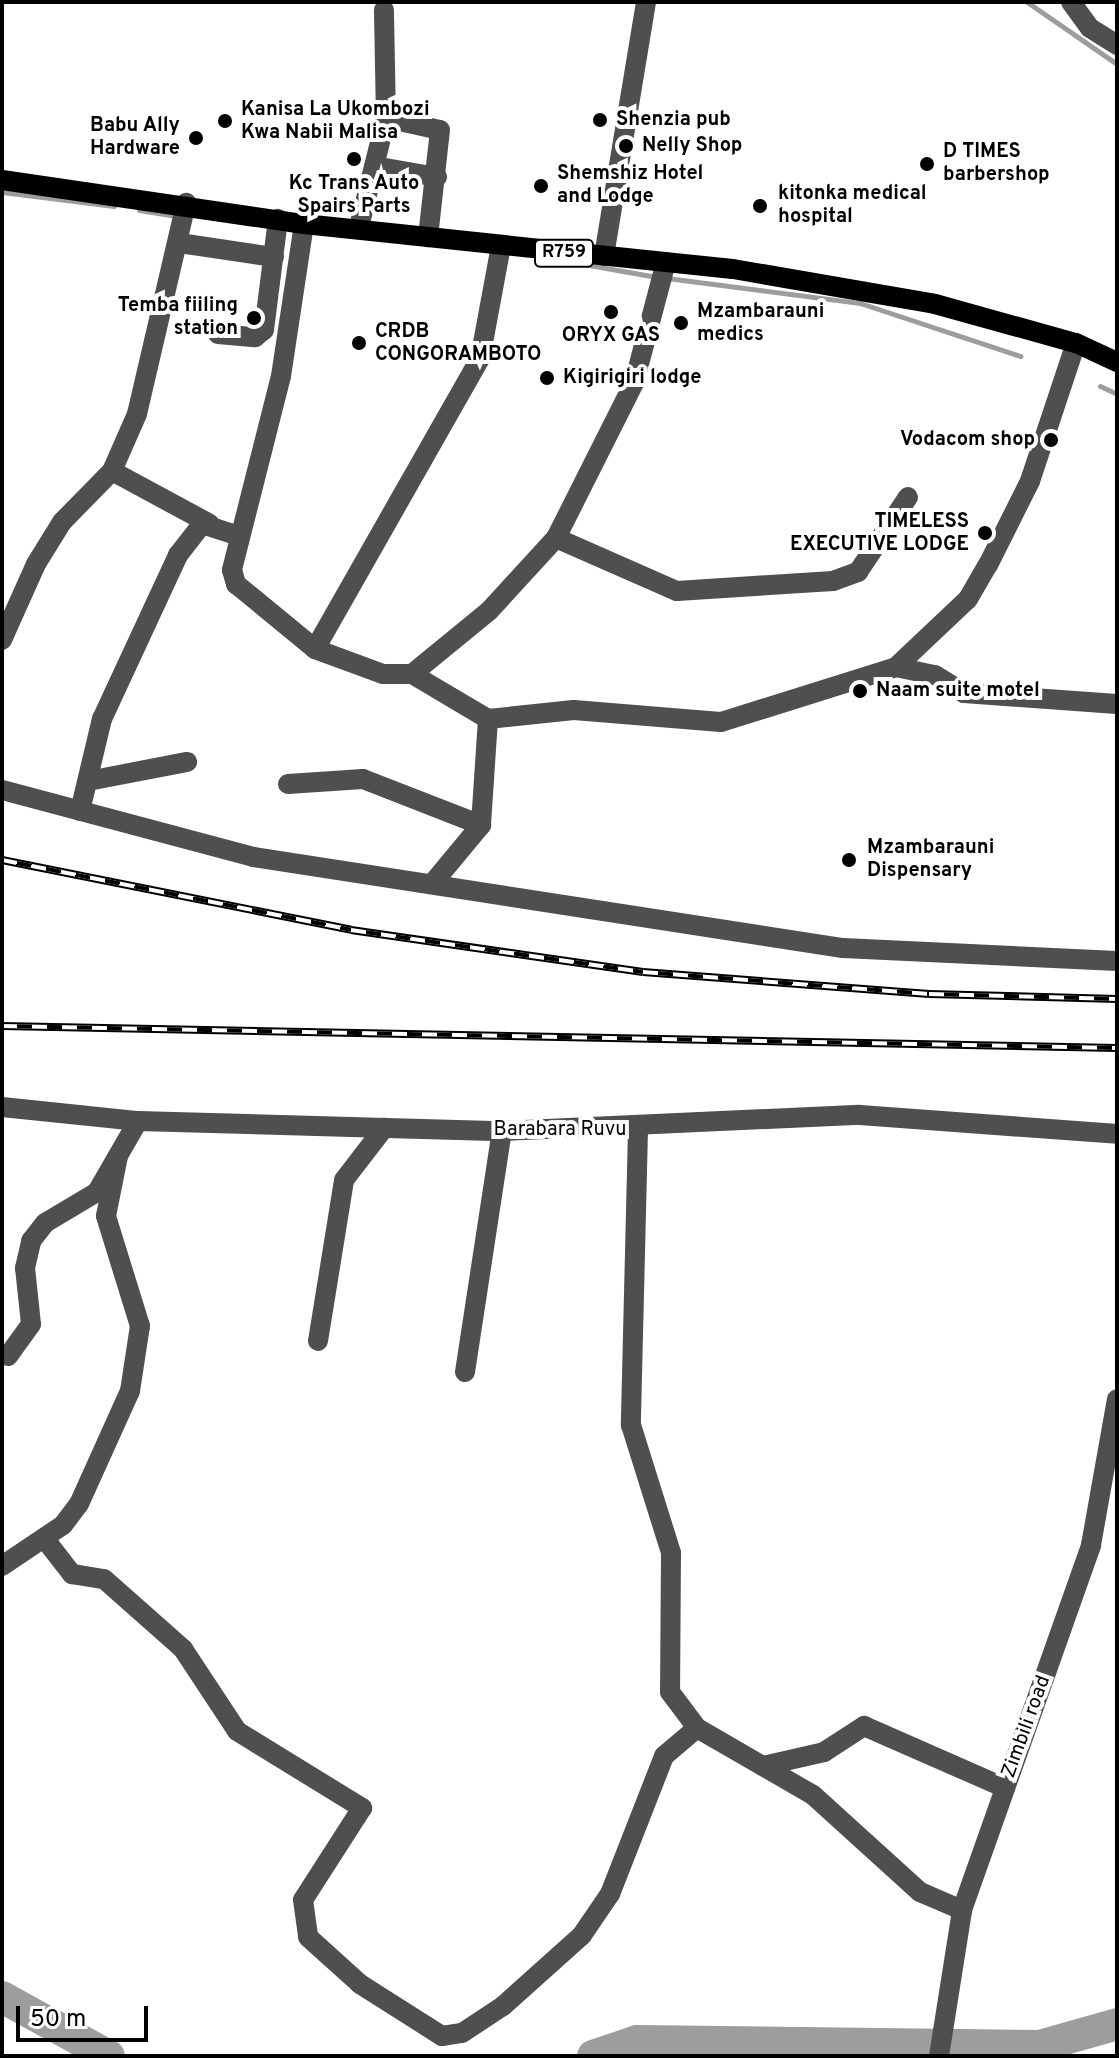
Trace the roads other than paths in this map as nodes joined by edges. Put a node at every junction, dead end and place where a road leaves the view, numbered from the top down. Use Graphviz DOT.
graph roads {
  1 [pos="646,2"];
  2 [pos="1071,2"];
  3 [pos="384,10"];
  4 [pos="1117,45"];
  5 [pos="386,118"];
  6 [pos="374,166"];
  7 [pos="437,177"];
  8 [pos="2,180"];
  9 [pos="186,203"];
  10 [pos="278,219"];
  11 [pos="304,224"];
  12 [pos="359,227"];
  13 [pos="428,237"];
  14 [pos="179,243"];
  15 [pos="501,246"];
  16 [pos="604,256"];
  17 [pos="274,257"];
  18 [pos="666,262"];
  19 [pos="218,334"];
  20 [pos="1076,343"];
  21 [pos="1117,362"];
  22 [pos="112,471"];
  23 [pos="908,497"];
  24 [pos="210,524"];
  25 [pos="239,536"];
  26 [pos="556,538"];
  27 [pos="2,640"];
  28 [pos="315,649"];
  29 [pos="896,667"];
  30 [pos="412,674"];
  31 [pos="1117,704"];
  32 [pos="488,719"];
  33 [pos="187,762"];
  34 [pos="88,781"];
  35 [pos="288,784"];
  36 [pos="2,790"];
  37 [pos="80,811"];
  38 [pos="481,825"];
  39 [pos="432,884"];
  40 [pos="1117,961"];
  41 [pos="2,1107"];
  42 [pos="138,1121"];
  43 [pos="384,1128"];
  44 [pos="638,1130"];
  45 [pos="502,1131"];
  46 [pos="1117,1134"];
  47 [pos="118,1156"];
  48 [pos="318,1341"];
  49 [pos="8,1356"];
  50 [pos="465,1372"];
  51 [pos="1117,1399"];
  52 [pos="1115,1445"];
  53 [pos="44,1538"];
  54 [pos="2,1566"];
  55 [pos="697,1728"];
  56 [pos="763,1766"];
  57 [pos="1005,1788"];
  58 [pos="962,1910"];
  59 [pos="939,2056"];
  1 -- 16 [label="street"];
  2 -- 4 [label="street"];
  3 -- 5 [label="street"];
  5 -- 6 [label="street"];
  5 -- 7 [label="street"];
  6 -- 7 [label="street"];
  6 -- 12 [label="street"];
  7 -- 13 [label="street"];
  8 -- 9 [label="main road, R759"];
  9 -- 10 [label="main road, R759"];
  9 -- 14 [label="street"];
  10 -- 11 [label="main road, R759"];
  10 -- 17 [label="street"];
  11 -- 12 [label="main road, R759"];
  11 -- 25 [label="street"];
  12 -- 13 [label="main road, R759"];
  13 -- 15 [label="main road, R759"];
  14 -- 17 [label="street"];
  14 -- 22 [label="street"];
  15 -- 16 [label="main road, R759"];
  15 -- 28 [label="street"];
  16 -- 18 [label="main road, R759"];
  17 -- 19 [label="street"];
  18 -- 20 [label="main road, R759"];
  18 -- 26 [label="street"];
  20 -- 21 [label="main road, R759"];
  20 -- 29 [label="street"];
  22 -- 24 [label="street"];
  22 -- 27 [label="street"];
  23 -- 26 [label="street"];
  24 -- 25 [label="street"];
  24 -- 34 [label="street"];
  25 -- 28 [label="street"];
  26 -- 30 [label="street"];
  28 -- 30 [label="street"];
  29 -- 31 [label="street"];
  29 -- 32 [label="street"];
  30 -- 32 [label="street"];
  32 -- 38 [label="street"];
  33 -- 34 [label="street"];
  34 -- 37 [label="street"];
  35 -- 38 [label="street"];
  36 -- 37 [label="street"];
  37 -- 39 [label="street"];
  38 -- 39 [label="street"];
  39 -- 40 [label="street"];
  41 -- 42 [label="street, Barabara Ruvu"];
  42 -- 43 [label="street, Barabara Ruvu"];
  42 -- 47 [label="street"];
  43 -- 45 [label="street, Barabara Ruvu"];
  43 -- 48 [label="street"];
  44 -- 45 [label="street, Barabara Ruvu"];
  44 -- 46 [label="street, Barabara Ruvu"];
  44 -- 55 [label="street"];
  45 -- 50 [label="street"];
  47 -- 49 [label="street"];
  47 -- 53 [label="street"];
  51 -- 52 [label="street, Zimbili road"];
  52 -- 57 [label="street, Zimbili road"];
  53 -- 54 [label="street"];
  53 -- 55 [label="street"];
  55 -- 56 [label="street"];
  56 -- 57 [label="street"];
  56 -- 58 [label="street"];
  57 -- 58 [label="street, Zimbili road"];
  58 -- 59 [label="street, Zimbili road"];
}
